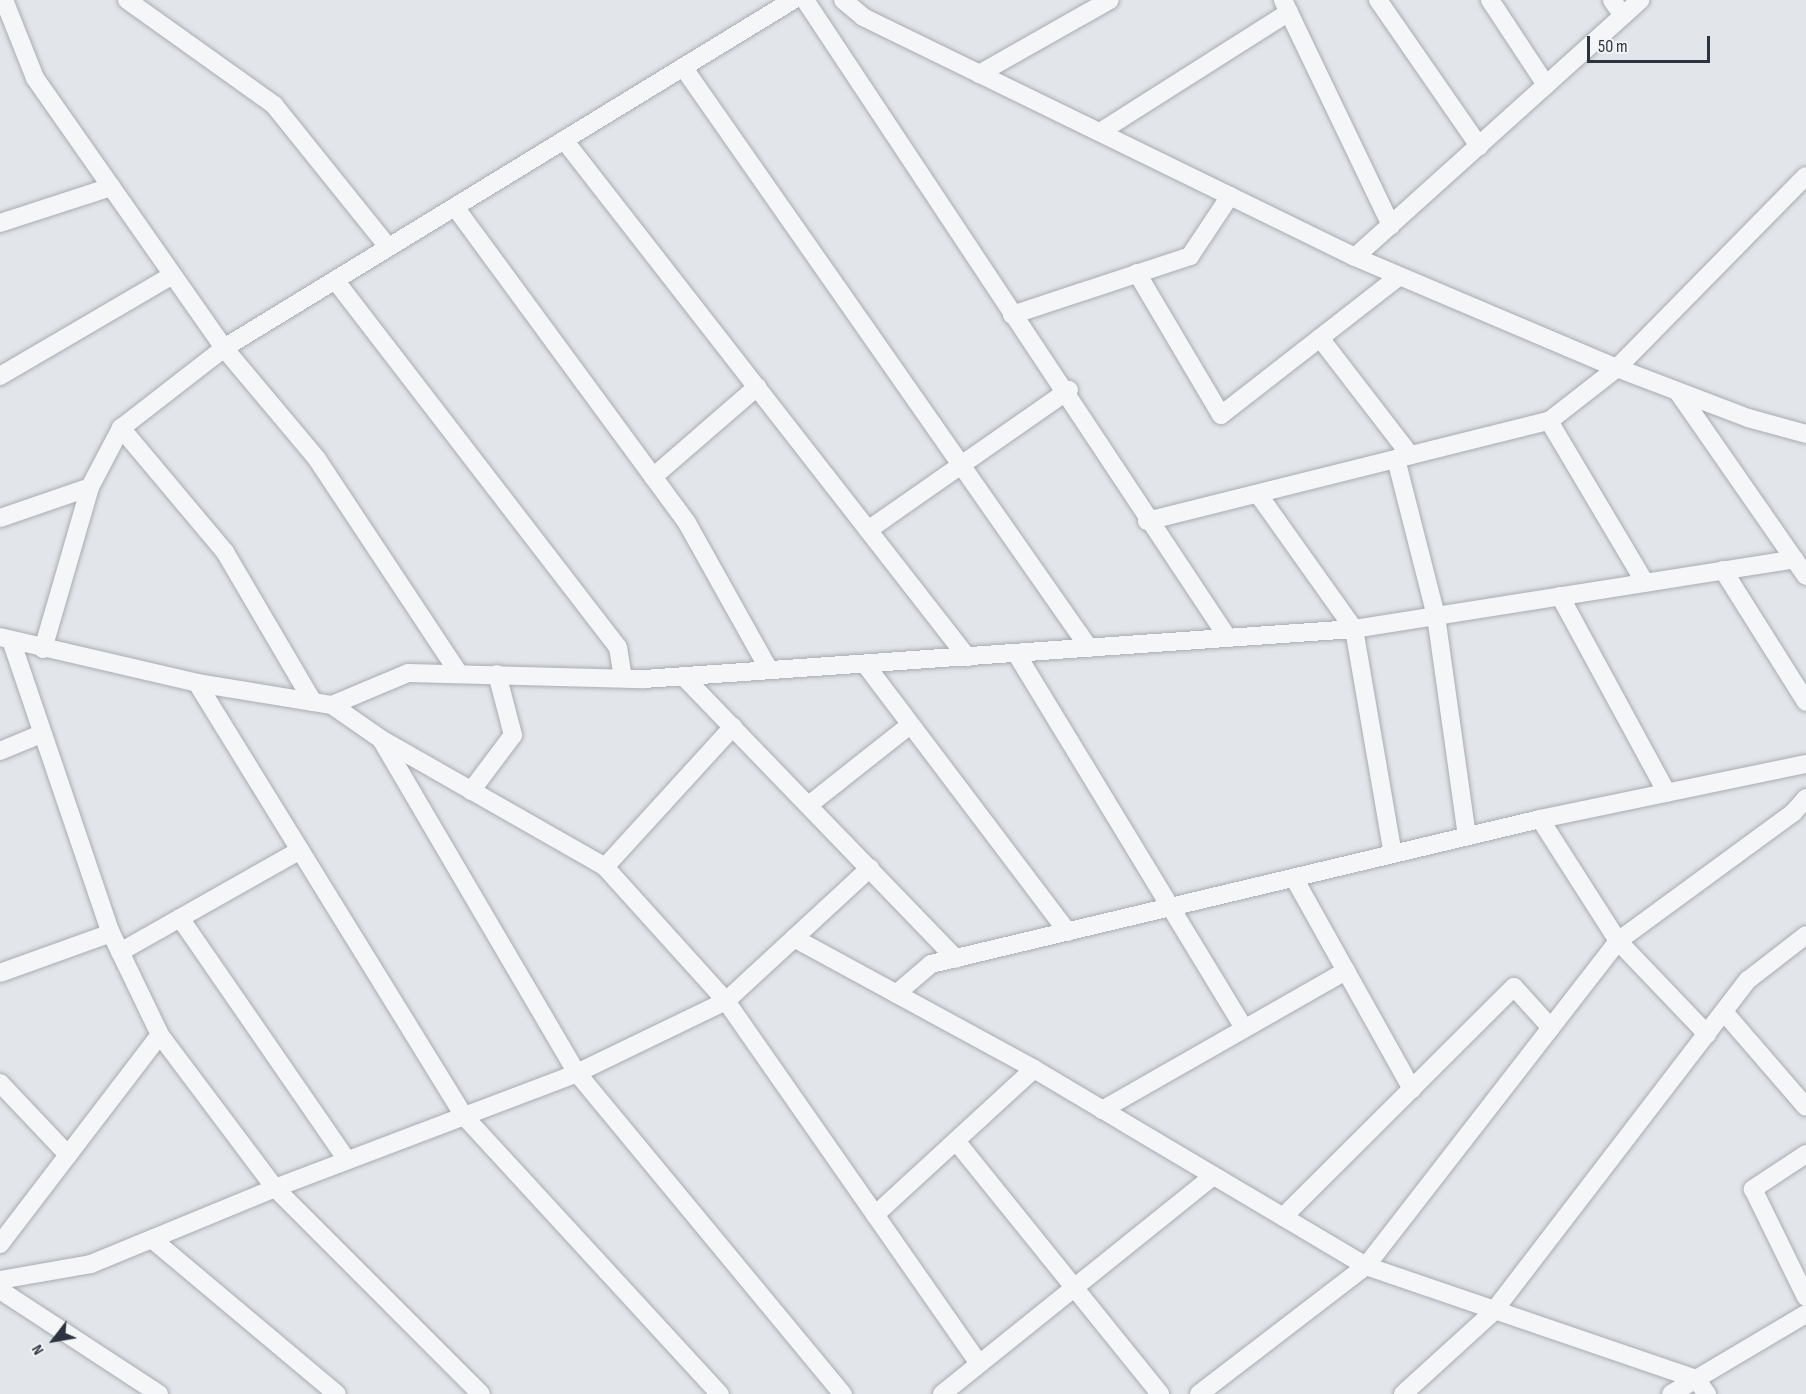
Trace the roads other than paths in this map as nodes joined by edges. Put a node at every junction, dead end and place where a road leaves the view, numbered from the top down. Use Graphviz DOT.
graph roads {
  1 [pos="4,0"];
  2 [pos="127,0"];
  3 [pos="793,0"];
  4 [pos="805,0"];
  5 [pos="843,0"];
  6 [pos="1110,0"];
  7 [pos="1378,0"];
  8 [pos="1490,0"];
  9 [pos="1612,0"];
  10 [pos="1640,0"];
  11 [pos="1286,6"];
  12 [pos="1623,16"];
  13 [pos="683,67"];
  14 [pos="979,74"];
  15 [pos="1546,85"];
  16 [pos="1100,132"];
  17 [pos="564,140"];
  18 [pos="1479,146"];
  19 [pos="1806,176"];
  20 [pos="111,187"];
  21 [pos="1230,196"];
  22 [pos="455,207"];
  23 [pos="0,223"];
  24 [pos="1391,225"];
  25 [pos="388,247"];
  26 [pos="1355,257"];
  27 [pos="1137,273"];
  28 [pos="173,275"];
  29 [pos="1398,277"];
  30 [pos="335,280"];
  31 [pos="1012,315"];
  32 [pos="1320,338"];
  33 [pos="224,348"];
  34 [pos="1617,368"];
  35 [pos="1,372"];
  36 [pos="757,387"];
  37 [pos="1066,391"];
  38 [pos="1678,392"];
  39 [pos="1549,421"];
  40 [pos="121,428"];
  41 [pos="1806,434"];
  42 [pos="1403,457"];
  43 [pos="962,465"];
  44 [pos="653,477"];
  45 [pos="90,487"];
  46 [pos="1258,494"];
  47 [pos="0,518"];
  48 [pos="1147,521"];
  49 [pos="868,530"];
  50 [pos="1794,559"];
  51 [pos="1723,570"];
  52 [pos="1806,576"];
  53 [pos="1645,583"];
  54 [pos="1560,596"];
  55 [pos="1436,616"];
  56 [pos="1353,629"];
  57 [pos="5,638"];
  58 [pos="1228,638"];
  59 [pos="1089,648"];
  60 [pos="43,649"];
  61 [pos="1016,653"];
  62 [pos="967,657"];
  63 [pos="865,664"];
  64 [pos="769,670"];
  65 [pos="458,672"];
  66 [pos="497,674"];
  67 [pos="683,676"];
  68 [pos="624,678"];
  69 [pos="197,683"];
  70 [pos="313,702"];
  71 [pos="1806,702"];
  72 [pos="332,705"];
  73 [pos="910,725"];
  74 [pos="733,727"];
  75 [pos="41,734"];
  76 [pos="381,740"];
  77 [pos="0,751"];
  78 [pos="1806,764"];
  79 [pos="471,791"];
  80 [pos="1667,793"];
  81 [pos="1806,798"];
  82 [pos="810,804"];
  83 [pos="1540,819"];
  84 [pos="1467,836"];
  85 [pos="300,850"];
  86 [pos="1393,854"];
  87 [pos="605,867"];
  88 [pos="870,868"];
  89 [pos="1294,878"];
  90 [pos="1170,907"];
  91 [pos="180,918"];
  92 [pos="1068,932"];
  93 [pos="111,933"];
  94 [pos="1806,934"];
  95 [pos="794,938"];
  96 [pos="1618,941"];
  97 [pos="120,952"];
  98 [pos="956,958"];
  99 [pos="1346,971"];
  100 [pos="0,973"];
  101 [pos="896,994"];
  102 [pos="726,1001"];
  103 [pos="1724,1012"];
  104 [pos="1551,1028"];
  105 [pos="1244,1029"];
  106 [pos="1707,1034"];
  107 [pos="160,1035"];
  108 [pos="1034,1069"];
  109 [pos="577,1073"];
  110 [pos="1,1088"];
  111 [pos="1412,1089"];
  112 [pos="1806,1107"];
  113 [pos="1102,1110"];
  114 [pos="464,1116"];
  115 [pos="956,1141"];
  116 [pos="1806,1154"];
  117 [pos="68,1155"];
  118 [pos="346,1160"];
  119 [pos="1213,1176"];
  120 [pos="275,1188"];
  121 [pos="875,1215"];
  122 [pos="1283,1217"];
  123 [pos="152,1239"];
  124 [pos="0,1244"];
  125 [pos="1366,1266"];
  126 [pos="0,1280"];
  127 [pos="1074,1287"];
  128 [pos="0,1290"];
  129 [pos="1806,1297"];
  130 [pos="1493,1312"];
  131 [pos="1806,1314"];
  132 [pos="980,1364"];
  133 [pos="1696,1379"];
  134 [pos="159,1394"];
  135 [pos="337,1394"];
  136 [pos="481,1394"];
  137 [pos="720,1394"];
  138 [pos="843,1394"];
  139 [pos="942,1394"];
  140 [pos="1160,1394"];
  141 [pos="1199,1394"];
  142 [pos="1403,1394"];
  143 [pos="1671,1394"];
  144 [pos="1707,1394"];
  1 -- 20 [label="street"];
  2 -- 25 [label="street"];
  3 -- 13 [label="street"];
  4 -- 31 [label="street"];
  5 -- 14 [label="street"];
  6 -- 14 [label="street"];
  7 -- 18 [label="street"];
  8 -- 15 [label="street"];
  9 -- 12 [label="street"];
  10 -- 12 [label="street"];
  11 -- 16 [label="street"];
  11 -- 24 [label="street"];
  12 -- 15 [label="street"];
  13 -- 17 [label="street"];
  13 -- 43 [label="street"];
  14 -- 16 [label="street"];
  15 -- 18 [label="street"];
  16 -- 21 [label="street"];
  17 -- 22 [label="street"];
  17 -- 36 [label="street"];
  18 -- 24 [label="street"];
  19 -- 34 [label="street"];
  20 -- 23 [label="street"];
  20 -- 28 [label="street"];
  21 -- 26 [label="street"];
  21 -- 27 [label="street"];
  22 -- 25 [label="street"];
  22 -- 44 [label="street"];
  24 -- 26 [label="street"];
  25 -- 30 [label="street"];
  26 -- 29 [label="street"];
  27 -- 31 [label="street"];
  27 -- 32 [label="street"];
  28 -- 33 [label="street"];
  28 -- 35 [label="street"];
  29 -- 32 [label="street"];
  29 -- 34 [label="street"];
  30 -- 33 [label="street"];
  30 -- 68 [label="street"];
  31 -- 37 [label="street"];
  32 -- 42 [label="street"];
  33 -- 40 [label="street"];
  33 -- 65 [label="street"];
  34 -- 38 [label="street"];
  34 -- 39 [label="street"];
  36 -- 44 [label="street"];
  36 -- 49 [label="street"];
  37 -- 43 [label="street"];
  37 -- 48 [label="street"];
  38 -- 41 [label="street"];
  38 -- 50 [label="street"];
  39 -- 42 [label="street"];
  39 -- 53 [label="street"];
  40 -- 45 [label="street"];
  40 -- 70 [label="street"];
  42 -- 46 [label="street"];
  42 -- 55 [label="street"];
  43 -- 49 [label="street"];
  43 -- 59 [label="street"];
  44 -- 64 [label="street"];
  45 -- 47 [label="street"];
  45 -- 60 [label="street"];
  46 -- 48 [label="street"];
  46 -- 56 [label="street"];
  48 -- 58 [label="street"];
  49 -- 62 [label="street"];
  50 -- 51 [label="street"];
  50 -- 52 [label="street"];
  51 -- 53 [label="street"];
  51 -- 71 [label="street"];
  53 -- 54 [label="street"];
  54 -- 55 [label="street"];
  54 -- 80 [label="street"];
  55 -- 56 [label="street"];
  55 -- 84 [label="street"];
  56 -- 58 [label="street"];
  56 -- 86 [label="street"];
  57 -- 60 [label="street"];
  57 -- 75 [label="street"];
  58 -- 59 [label="street"];
  59 -- 61 [label="street"];
  60 -- 69 [label="street"];
  61 -- 62 [label="street"];
  61 -- 90 [label="street"];
  62 -- 63 [label="street"];
  63 -- 64 [label="street"];
  63 -- 73 [label="street"];
  64 -- 67 [label="street"];
  65 -- 66 [label="street"];
  65 -- 72 [label="street"];
  66 -- 68 [label="street"];
  66 -- 79 [label="street"];
  67 -- 68 [label="street"];
  67 -- 74 [label="street"];
  69 -- 70 [label="street"];
  69 -- 85 [label="street"];
  70 -- 72 [label="street"];
  72 -- 76 [label="street"];
  73 -- 82 [label="street"];
  73 -- 92 [label="street"];
  74 -- 82 [label="street"];
  74 -- 87 [label="street"];
  75 -- 77 [label="street"];
  75 -- 93 [label="street"];
  76 -- 79 [label="street"];
  76 -- 109 [label="street"];
  78 -- 80 [label="street"];
  79 -- 87 [label="street"];
  80 -- 83 [label="street"];
  81 -- 96 [label="street"];
  82 -- 88 [label="street"];
  83 -- 84 [label="street"];
  83 -- 96 [label="street"];
  84 -- 86 [label="street"];
  85 -- 91 [label="street"];
  85 -- 114 [label="street"];
  86 -- 89 [label="street"];
  87 -- 102 [label="street"];
  88 -- 95 [label="street"];
  88 -- 98 [label="street"];
  89 -- 90 [label="street"];
  89 -- 99 [label="street"];
  90 -- 92 [label="street"];
  90 -- 105 [label="street"];
  91 -- 97 [label="street"];
  91 -- 118 [label="street"];
  92 -- 98 [label="street"];
  93 -- 97 [label="street"];
  93 -- 100 [label="street"];
  94 -- 103 [label="street"];
  95 -- 101 [label="street"];
  95 -- 102 [label="street"];
  96 -- 104 [label="street"];
  96 -- 106 [label="street"];
  97 -- 107 [label="street"];
  98 -- 101 [label="street"];
  99 -- 105 [label="street"];
  99 -- 111 [label="street"];
  101 -- 108 [label="street"];
  102 -- 109 [label="street"];
  102 -- 121 [label="street"];
  103 -- 106 [label="street"];
  103 -- 112 [label="street"];
  104 -- 111 [label="street"];
  104 -- 125 [label="street"];
  105 -- 113 [label="street"];
  106 -- 130 [label="street"];
  107 -- 117 [label="street"];
  107 -- 120 [label="street"];
  108 -- 113 [label="street"];
  108 -- 115 [label="street"];
  109 -- 114 [label="street"];
  109 -- 138 [label="street"];
  110 -- 117 [label="street"];
  111 -- 122 [label="street"];
  113 -- 119 [label="street"];
  114 -- 118 [label="street"];
  114 -- 137 [label="street"];
  115 -- 121 [label="street"];
  115 -- 127 [label="street"];
  116 -- 129 [label="street"];
  117 -- 124 [label="street"];
  118 -- 120 [label="street"];
  119 -- 122 [label="street"];
  119 -- 127 [label="street"];
  120 -- 123 [label="street"];
  120 -- 136 [label="street"];
  121 -- 132 [label="street"];
  122 -- 125 [label="street"];
  123 -- 126 [label="street"];
  123 -- 135 [label="street"];
  125 -- 130 [label="street"];
  125 -- 141 [label="street"];
  127 -- 132 [label="street"];
  127 -- 140 [label="street"];
  128 -- 134 [label="street"];
  130 -- 133 [label="street"];
  130 -- 142 [label="street"];
  131 -- 133 [label="street"];
  132 -- 139 [label="street"];
  133 -- 143 [label="street"];
  133 -- 144 [label="street"];
}
